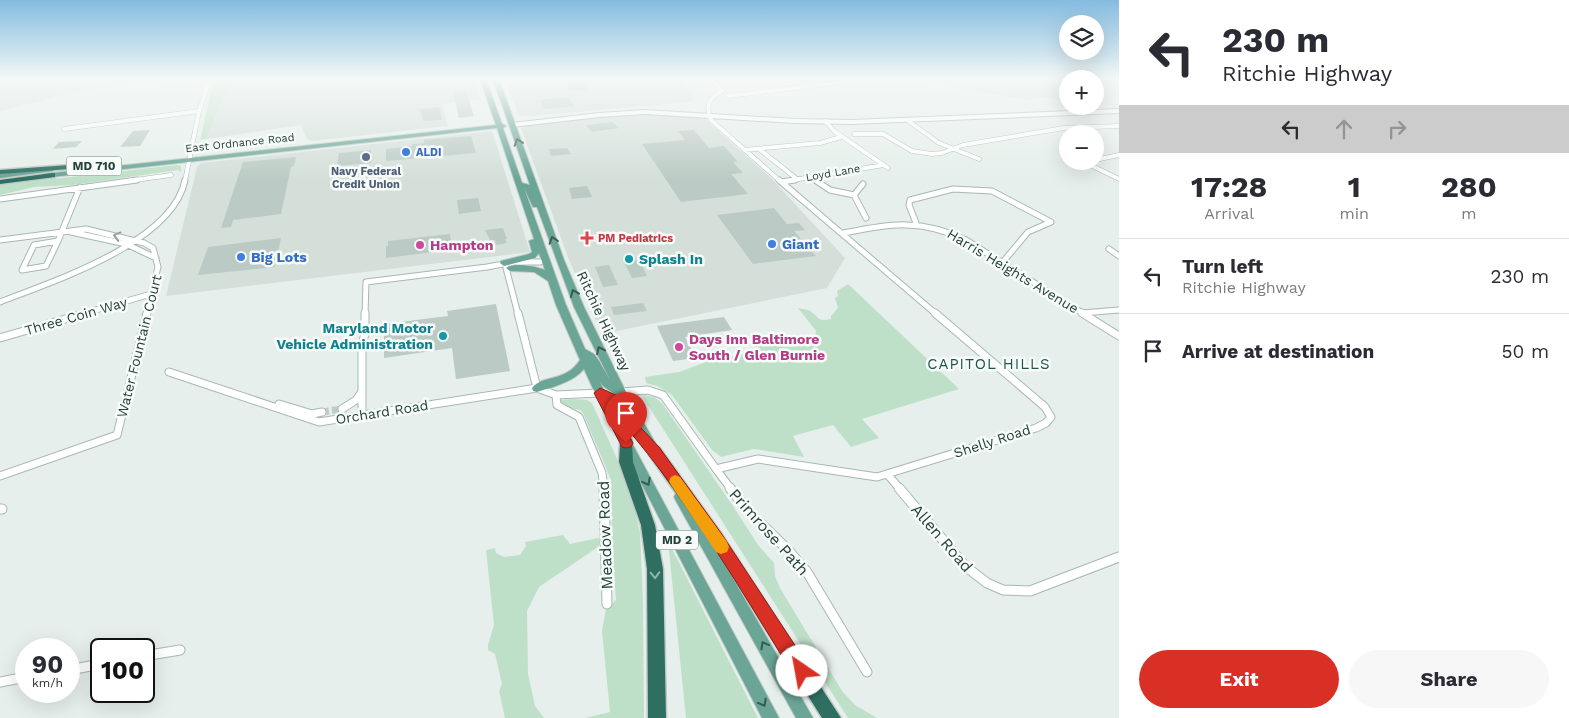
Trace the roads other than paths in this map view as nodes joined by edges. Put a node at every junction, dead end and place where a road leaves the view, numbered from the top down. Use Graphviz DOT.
graph roads {
  1 [pos="186,113"];
  2 [pos="199,113"];
  3 [pos="494,113"];
  4 [pos="507,113"];
  5 [pos="599,113"];
  6 [pos="696,113"];
  7 [pos="1106,113"];
  8 [pos="708,114"];
  9 [pos="907,120"];
  10 [pos="826,121"];
  11 [pos="511,123"];
  12 [pos="498,124"];
  13 [pos="1119,126"];
  14 [pos="64,129"];
  15 [pos="854,134"];
  16 [pos="841,137"];
  17 [pos="759,149"];
  18 [pos="952,149"];
  19 [pos="744,150"];
  20 [pos="1119,155"];
  21 [pos="189,157"];
  22 [pos="1104,158"];
  23 [pos="979,159"];
  24 [pos="109,164"];
  25 [pos="1100,170"];
  26 [pos="0,172"];
  27 [pos="52,175"];
  28 [pos="171,175"];
  29 [pos="0,176"];
  30 [pos="811,177"];
  31 [pos="797,179"];
  32 [pos="1119,179"];
  33 [pos="0,181"];
  34 [pos="782,182"];
  35 [pos="518,184"];
  36 [pos="863,184"];
  37 [pos="80,187"];
  38 [pos="854,195"];
  39 [pos="0,198"];
  40 [pos="544,212"];
  41 [pos="866,218"];
  42 [pos="916,223"];
  43 [pos="535,230"];
  44 [pos="62,231"];
  45 [pos="843,234"];
  46 [pos="0,240"];
  47 [pos="135,240"];
  48 [pos="58,241"];
  49 [pos="128,245"];
  50 [pos="1109,249"];
  51 [pos="1119,256"];
  52 [pos="156,258"];
  53 [pos="543,262"];
  54 [pos="1002,263"];
  55 [pos="507,267"];
  56 [pos="552,280"];
  57 [pos="151,294"];
  58 [pos="0,302"];
  59 [pos="1119,310"];
  60 [pos="1082,313"];
  61 [pos="1119,336"];
  62 [pos="0,338"];
  63 [pos="582,355"];
  64 [pos="169,372"];
  65 [pos="537,388"];
  66 [pos="621,392"];
  67 [pos="361,393"];
  68 [pos="600,393"];
  69 [pos="556,395"];
  70 [pos="264,404"];
  71 [pos="342,409"];
  72 [pos="322,412"];
  73 [pos="362,415"];
  74 [pos="626,443"];
  75 [pos="654,451"];
  76 [pos="716,469"];
  77 [pos="888,475"];
  78 [pos="0,476"];
  79 [pos="1119,557"];
  80 [pos="607,604"];
  81 [pos="180,650"];
  82 [pos="155,654"];
  83 [pos="867,672"];
  84 [pos="15,680"];
  85 [pos="0,682"];
  86 [pos="657,718"];
  87 [pos="771,718"];
  88 [pos="805,718"];
  89 [pos="832,718"];
  1 -- 14 [label="street"];
  2 -- 21 [label="street"];
  3 -- 12 [label="main road, MD 2"];
  4 -- 11 [label="main road, Ritchie Highway / MD 2"];
  5 -- 11 [label="main road"];
  6 -- 8 [label="main road"];
  7 -- 9 [label="main road"];
  8 -- 10 [label="main road"];
  8 -- 19 [label="street, Shelly Road"];
  9 -- 10 [label="main road"];
  9 -- 18 [label="street"];
  10 -- 16 [label="street"];
  11 -- 12 [label="main road, East Ordnance Road / MD 710"];
  40 -- 11 [label="main road, Ritchie Highway / MD 2, one-way"];
  12 -- 21 [label="main road, East Ordnance Road / MD 710"];
  12 -- 35 [label="main road, MD 2"];
  13 -- 18 [label="street"];
  15 -- 18 [label="street"];
  16 -- 17 [label="street"];
  16 -- 30 [label="street, Loyd Lane"];
  17 -- 19 [label="street"];
  17 -- 31 [label="street"];
  18 -- 23 [label="street"];
  19 -- 34 [label="street, Shelly Road"];
  20 -- 22 [label="street"];
  21 -- 24 [label="main road, East Ordnance Road / MD 710"];
  21 -- 27 [label="main road, East Ordnance Road / MD 710"];
  21 -- 47 [label="street"];
  24 -- 26 [label="highway"];
  24 -- 29 [label="main road, East Ordnance Road / MD 710"];
  25 -- 32 [label="street"];
  27 -- 33 [label="highway"];
  28 -- 37 [label="street"];
  30 -- 31 [label="street, Loyd Lane"];
  30 -- 38 [label="street"];
  31 -- 34 [label="street, Loyd Lane"];
  34 -- 45 [label="street, Shelly Road"];
  35 -- 40 [label="main road"];
  35 -- 43 [label="main road, MD 2"];
  36 -- 38 [label="street"];
  37 -- 39 [label="street"];
  37 -- 44 [label="street"];
  38 -- 41 [label="street"];
  66 -- 40 [label="main road, Ritchie Highway / MD 2, one-way"];
  42 -- 45 [label="street, Harris Heights Avenue"];
  42 -- 54 [label="street, Harris Heights Avenue"];
  42 -- 54 [label="street"];
  43 -- 53 [label="main road, MD 2"];
  43 -- 55 [label="main road"];
  44 -- 46 [label="street, Water Fountain Court"];
  47 -- 44 [label="street, Water Fountain Court, one-way"];
  44 -- 48 [label="street"];
  44 -- 49 [label="street, Water Fountain Court"];
  45 -- 77 [label="street, Shelly Road"];
  47 -- 49 [label="street"];
  47 -- 52 [label="street, Water Fountain Court"];
  48 -- 48 [label="street"];
  49 -- 52 [label="street, Water Fountain Court"];
  49 -- 58 [label="street"];
  50 -- 51 [label="street"];
  52 -- 57 [label="street, Water Fountain Court"];
  53 -- 55 [label="street"];
  53 -- 56 [label="main road, MD 2"];
  54 -- 60 [label="street, Harris Heights Avenue"];
  55 -- 56 [label="main road"];
  55 -- 65 [label="street"];
  55 -- 67 [label="street"];
  56 -- 63 [label="main road, MD 2"];
  57 -- 62 [label="street, Three Coin Way"];
  57 -- 78 [label="street, Water Fountain Court"];
  59 -- 60 [label="street"];
  60 -- 61 [label="street, Harris Heights Avenue"];
  63 -- 65 [label="main road"];
  63 -- 66 [label="main road"];
  63 -- 68 [label="main road, MD 2"];
  64 -- 70 [label="street, Orchard Road"];
  65 -- 69 [label="street, Orchard Road"];
  65 -- 73 [label="street, Orchard Road"];
  66 -- 75 [label="main road, Ritchie Highway / MD 2"];
  66 -- 76 [label="street"];
  67 -- 71 [label="street"];
  67 -- 73 [label="street"];
  68 -- 69 [label="street, Orchard Road"];
  68 -- 74 [label="main road, MD 2"];
  68 -- 75 [label="main road"];
  69 -- 80 [label="street, Meadow Road"];
  70 -- 72 [label="street"];
  70 -- 73 [label="street, Orchard Road"];
  74 -- 86 [label="highway, one-way"];
  74 -- 87 [label="main road, MD 2, one-way"];
  88 -- 75 [label="main road, Ritchie Highway / MD 2, one-way"];
  75 -- 89 [label="highway"];
  76 -- 77 [label="street, Shelly Road"];
  76 -- 83 [label="street, Primrose Path"];
  77 -- 79 [label="street, Allen Road"];
  81 -- 82 [label="street"];
  84 -- 85 [label="street"];
}
